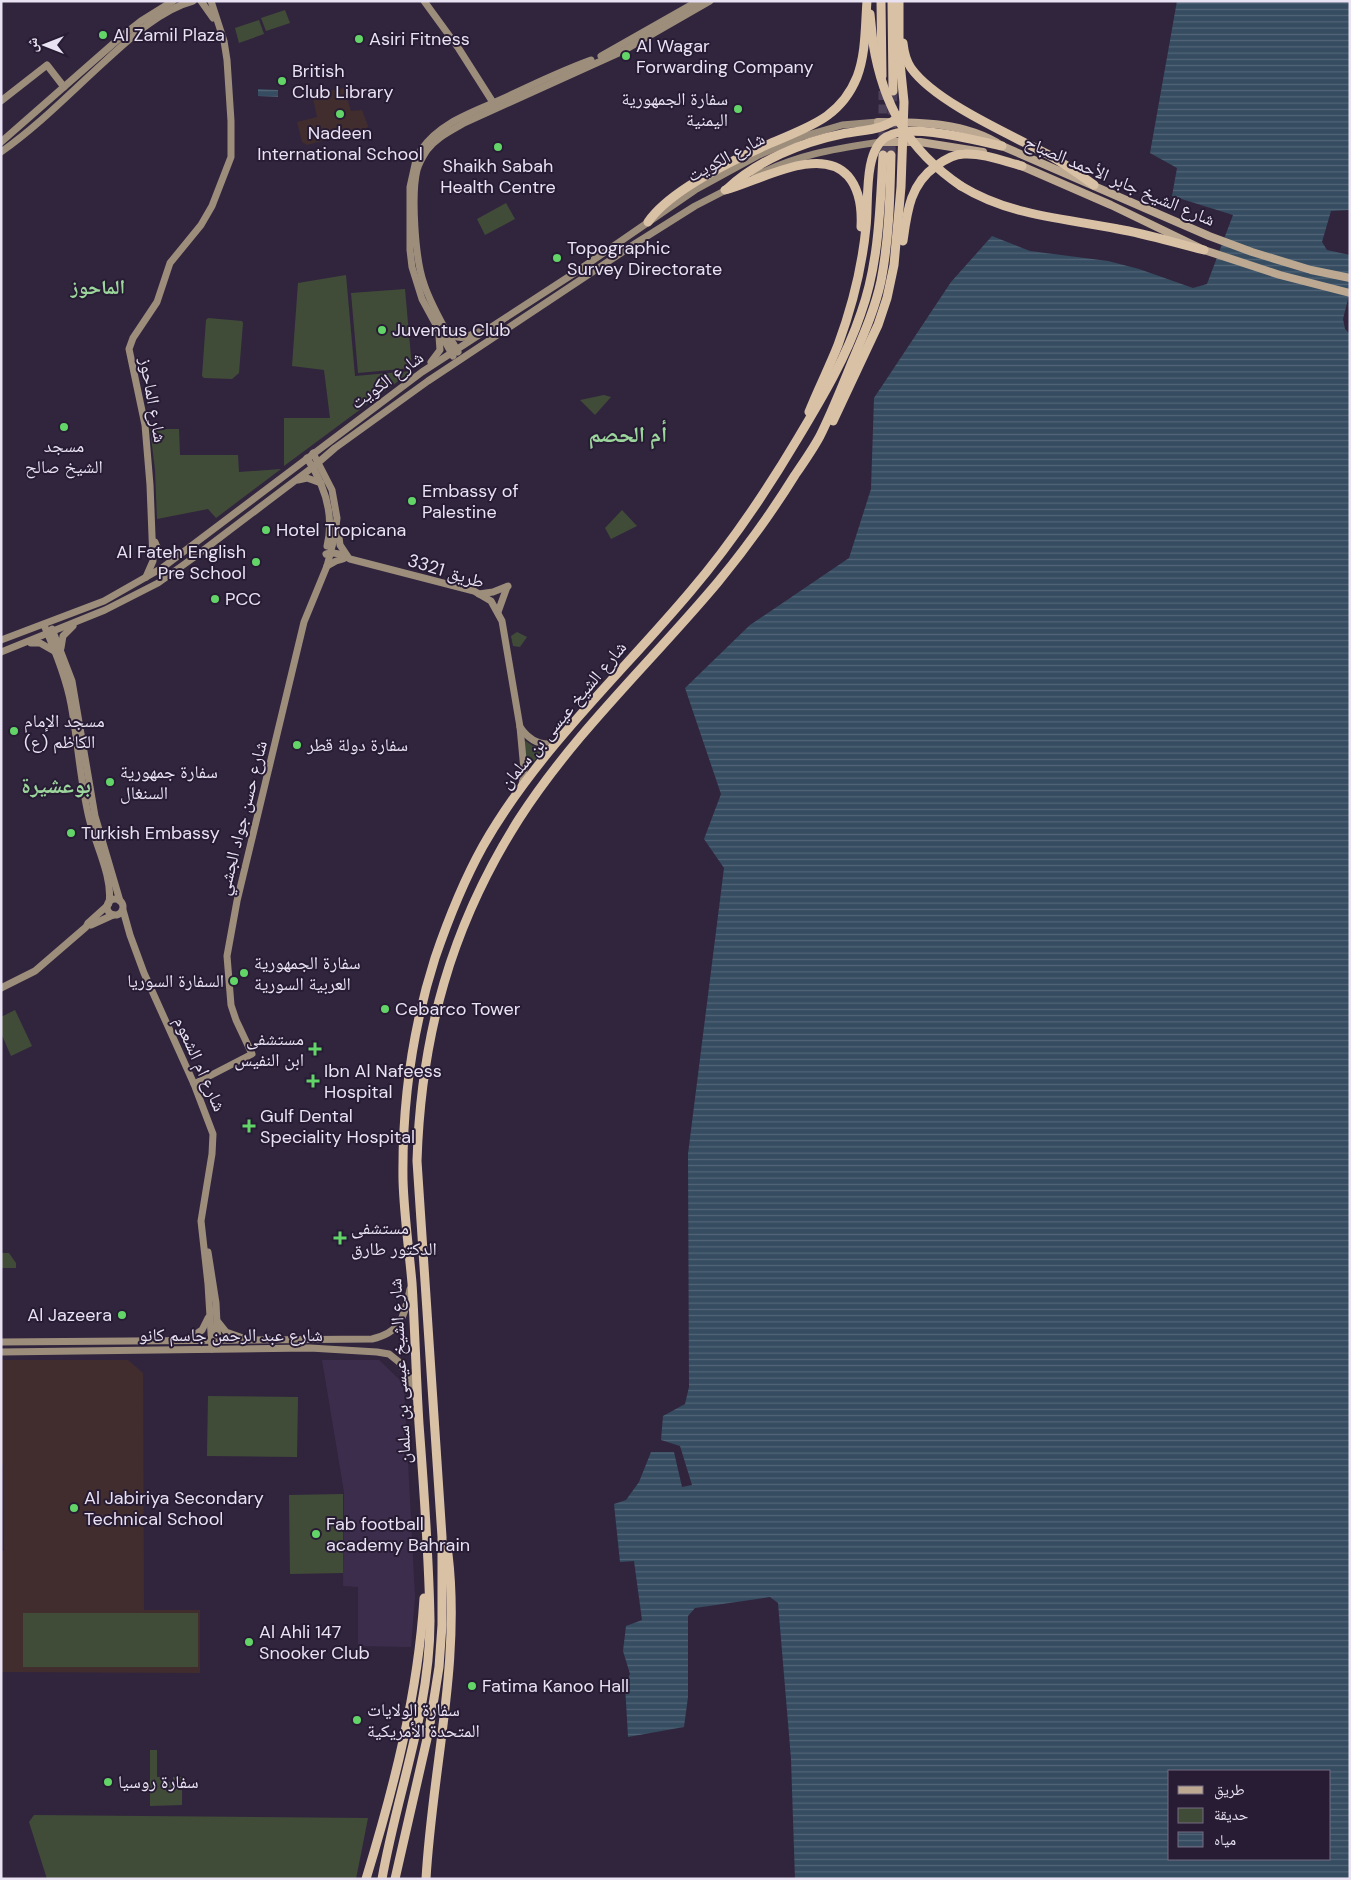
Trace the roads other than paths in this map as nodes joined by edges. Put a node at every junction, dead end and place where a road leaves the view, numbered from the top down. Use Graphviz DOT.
graph roads {
  1 [pos="173,1"];
  2 [pos="193,1"];
  3 [pos="201,1"];
  4 [pos="211,1"];
  5 [pos="424,1"];
  6 [pos="698,1"];
  7 [pos="710,1"];
  8 [pos="868,1"];
  9 [pos="881,1"];
  10 [pos="892,1"];
  11 [pos="899,1"];
  12 [pos="899,19"];
  13 [pos="220,28"];
  14 [pos="64,86"];
  15 [pos="883,91"];
  16 [pos="893,91"];
  17 [pos="1,101"];
  18 [pos="494,106"];
  19 [pos="894,124"];
  20 [pos="902,141"];
  21 [pos="1,142"];
  22 [pos="880,142"];
  23 [pos="1002,146"];
  24 [pos="1,152"];
  25 [pos="1022,166"];
  26 [pos="1094,185"];
  27 [pos="725,190"];
  28 [pos="648,222"];
  29 [pos="1204,250"];
  30 [pos="1350,278"];
  31 [pos="890,285"];
  32 [pos="1350,293"];
  33 [pos="854,294"];
  34 [pos="440,325"];
  35 [pos="488,329"];
  36 [pos="454,352"];
  37 [pos="459,360"];
  38 [pos="422,372"];
  39 [pos="802,431"];
  40 [pos="820,436"];
  41 [pos="335,448"];
  42 [pos="310,456"];
  43 [pos="316,465"];
  44 [pos="324,472"];
  45 [pos="293,482"];
  46 [pos="321,484"];
  47 [pos="337,518"];
  48 [pos="153,537"];
  49 [pos="184,551"];
  50 [pos="327,554"];
  51 [pos="346,559"];
  52 [pos="327,566"];
  53 [pos="145,578"];
  54 [pos="317,590"];
  55 [pos="479,594"];
  56 [pos="498,612"];
  57 [pos="76,622"];
  58 [pos="47,624"];
  59 [pos="50,633"];
  60 [pos="1,640"];
  61 [pos="23,643"];
  62 [pos="57,651"];
  63 [pos="1,652"];
  64 [pos="520,727"];
  65 [pos="556,744"];
  66 [pos="519,792"];
  67 [pos="120,901"];
  68 [pos="109,904"];
  69 [pos="123,910"];
  70 [pos="113,915"];
  71 [pos="86,927"];
  72 [pos="130,935"];
  73 [pos="1,988"];
  74 [pos="194,1084"];
  75 [pos="204,1210"];
  76 [pos="412,1281"];
  77 [pos="210,1310"];
  78 [pos="217,1321"];
  79 [pos="256,1340"];
  80 [pos="183,1341"];
  81 [pos="214,1341"];
  82 [pos="1,1342"];
  83 [pos="215,1349"];
  84 [pos="1,1352"];
  85 [pos="419,1416"];
  86 [pos="442,1537"];
  87 [pos="429,1574"];
  88 [pos="426,1878"];
  89 [pos="367,1879"];
  90 [pos="382,1879"];
  91 [pos="394,1879"];
  1 -- 14 [label="street"];
  2 -- 24 [label="street"];
  3 -- 13 [label="street"];
  4 -- 13 [label="street, شارع الماحوز"];
  5 -- 18 [label="street"];
  6 -- 18 [label="street"];
  7 -- 18 [label="street"];
  8 -- 28 [label="highway"];
  8 -- 29 [label="highway, bridge"];
  9 -- 15 [label="highway"];
  10 -- 16 [label="highway"];
  11 -- 12 [label="highway"];
  12 -- 19 [label="highway"];
  12 -- 26 [label="highway"];
  13 -- 48 [label="street, شارع الماحوز"];
  14 -- 17 [label="street"];
  14 -- 21 [label="street"];
  18 -- 34 [label="street"];
  19 -- 20 [label="highway"];
  19 -- 22 [label="highway"];
  19 -- 23 [label="highway"];
  19 -- 27 [label="highway"];
  19 -- 28 [label="street, شارع الكويت"];
  20 -- 22 [label="main road, شارع الشيخ جابر الأحمد الصباح"];
  20 -- 25 [label="main road, شارع الشيخ جابر الأحمد الصباح"];
  20 -- 31 [label="highway"];
  22 -- 27 [label="street, شارع الكويت"];
  22 -- 33 [label="highway"];
  23 -- 26 [label="main road, شارع الشيخ جابر الأحمد الصباح"];
  25 -- 29 [label="main road, شارع الشيخ جابر الأحمد الصباح"];
  25 -- 31 [label="highway"];
  26 -- 30 [label="main road, شارع الشيخ جابر الأحمد الصباح"];
  27 -- 33 [label="highway"];
  27 -- 37 [label="street, شارع الكويت"];
  28 -- 35 [label="street, شارع الكويت"];
  29 -- 32 [label="main road, شارع الشيخ جابر الأحمد الصباح"];
  31 -- 40 [label="highway"];
  33 -- 39 [label="highway"];
  34 -- 35 [label="street"];
  34 -- 36 [label="street"];
  34 -- 38 [label="street"];
  35 -- 36 [label="street, شارع الكويت"];
  36 -- 37 [label="street"];
  36 -- 38 [label="street, شارع الكويت"];
  37 -- 41 [label="street, شارع الكويت"];
  38 -- 42 [label="street, شارع الكويت"];
  39 -- 40 [label="highway, شارع الشيخ عيسى بن سلمان"];
  39 -- 65 [label="highway, شارع الشيخ عيسى بن سلمان"];
  40 -- 86 [label="highway, شارع الشيخ عيسى بن سلمان"];
  41 -- 43 [label="street, شارع الكويت"];
  41 -- 44 [label="street"];
  42 -- 43 [label="street, شارع حسن جواد الجشي"];
  42 -- 49 [label="street, شارع الكويت"];
  43 -- 44 [label="street, شارع حسن جواد الجشي"];
  43 -- 45 [label="street, شارع الكويت"];
  43 -- 46 [label="street, شارع حسن جواد الجشي"];
  44 -- 47 [label="street, شارع حسن جواد الجشي"];
  45 -- 46 [label="street"];
  45 -- 57 [label="street, شارع الكويت"];
  46 -- 50 [label="street, شارع حسن جواد الجشي"];
  47 -- 50 [label="street, شارع حسن جواد الجشي"];
  47 -- 51 [label="street"];
  48 -- 49 [label="street"];
  48 -- 53 [label="street, شارع الماحوز"];
  49 -- 53 [label="street, شارع الكويت"];
  50 -- 51 [label="street, طريق 3321"];
  50 -- 52 [label="street, شارع حسن جواد الجشي"];
  50 -- 54 [label="street, شارع حسن جواد الجشي"];
  51 -- 52 [label="street"];
  51 -- 55 [label="street, طريق 3321"];
  52 -- 54 [label="street, شارع حسن جواد الجشي"];
  53 -- 58 [label="street, شارع الكويت"];
  54 -- 74 [label="street, شارع حسن جواد الجشي"];
  55 -- 56 [label="street, طريق 3321"];
  55 -- 56 [label="street"];
  56 -- 64 [label="street, طريق 3321"];
  57 -- 59 [label="street, شارع الكويت"];
  57 -- 62 [label="street"];
  58 -- 59 [label="street"];
  58 -- 60 [label="street, شارع الكويت"];
  59 -- 61 [label="street, شارع الكويت"];
  59 -- 62 [label="street"];
  61 -- 62 [label="street"];
  61 -- 63 [label="street, شارع الكويت"];
  62 -- 67 [label="street"];
  62 -- 68 [label="street"];
  64 -- 65 [label="street"];
  64 -- 66 [label="street, طريق 3321"];
  65 -- 66 [label="highway, شارع الشيخ عيسى بن سلمان"];
  66 -- 76 [label="highway, شارع الشيخ عيسى بن سلمان"];
  67 -- 68 [label="street"];
  67 -- 69 [label="street"];
  68 -- 70 [label="street"];
  68 -- 71 [label="street"];
  69 -- 70 [label="street"];
  69 -- 72 [label="street, شارع ام الشعوم"];
  70 -- 71 [label="street"];
  70 -- 72 [label="street, شارع ام الشعوم"];
  71 -- 73 [label="street"];
  72 -- 74 [label="street, شارع ام الشعوم"];
  74 -- 75 [label="street, شارع ام الشعوم"];
  75 -- 77 [label="street, شارع ام الشعوم"];
  75 -- 78 [label="street, شارع ام الشعوم"];
  76 -- 79 [label="street, شارع عبد الرحمن جاسم كانو"];
  76 -- 85 [label="highway, شارع الشيخ عيسى بن سلمان"];
  77 -- 80 [label="street"];
  77 -- 81 [label="street, شارع ام الشعوم"];
  78 -- 79 [label="street"];
  78 -- 81 [label="street, شارع ام الشعوم"];
  79 -- 81 [label="street, شارع عبد الرحمن جاسم كانو"];
  80 -- 81 [label="street, شارع عبد الرحمن جاسم كانو"];
  80 -- 82 [label="street, شارع عبد الرحمن جاسم كانو"];
  81 -- 83 [label="street, شارع ام الشعوم"];
  83 -- 84 [label="street, شارع عبد الرحمن جاسم كانو"];
  83 -- 85 [label="street, شارع عبد الرحمن جاسم كانو"];
  85 -- 87 [label="highway, شارع الشيخ عيسى بن سلمان"];
  86 -- 88 [label="highway"];
  86 -- 91 [label="highway, شارع الشيخ عيسى بن سلمان"];
  87 -- 89 [label="highway"];
  87 -- 90 [label="highway, شارع الشيخ عيسى بن سلمان"];
}
